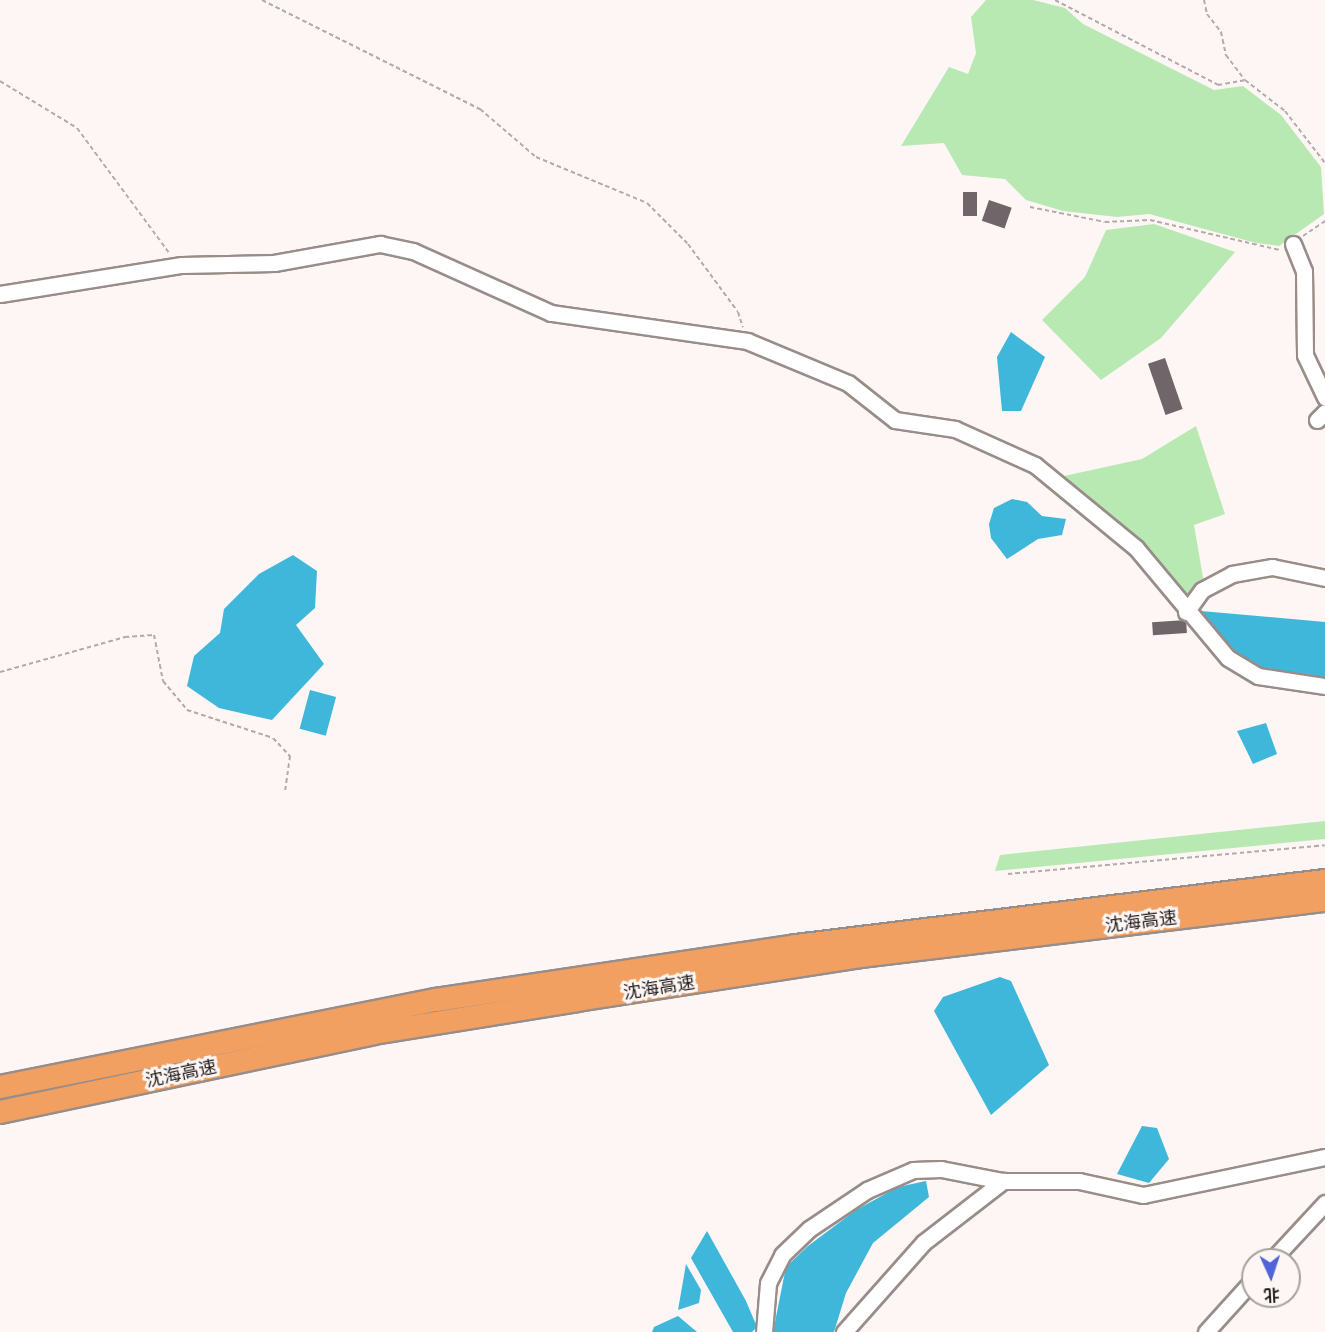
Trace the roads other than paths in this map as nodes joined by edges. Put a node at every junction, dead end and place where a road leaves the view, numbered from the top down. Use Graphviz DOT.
graph roads {
  1 [pos="1293,244"];
  2 [pos="0,294"];
  3 [pos="1325,397"];
  4 [pos="1325,578"];
  5 [pos="1186,612"];
  6 [pos="1325,686"];
  7 [pos="1325,882"];
  8 [pos="1325,900"];
  9 [pos="0,1087"];
  10 [pos="0,1112"];
  11 [pos="1325,1157"];
  12 [pos="1003,1181"];
  13 [pos="1325,1203"];
  14 [pos="1283,1248"];
  15 [pos="1241,1293"];
  16 [pos="765,1332"];
  17 [pos="844,1332"];
  18 [pos="1206,1332"];
  1 -- 3 [label="street"];
  2 -- 5 [label="street"];
  4 -- 5 [label="street"];
  5 -- 6 [label="street"];
  7 -- 9 [label="highway, 沈海高速"];
  8 -- 10 [label="highway, 沈海高速"];
  11 -- 12 [label="street"];
  12 -- 16 [label="street"];
  12 -- 17 [label="street"];
  13 -- 14 [label="street"];
  15 -- 18 [label="street"];
}
